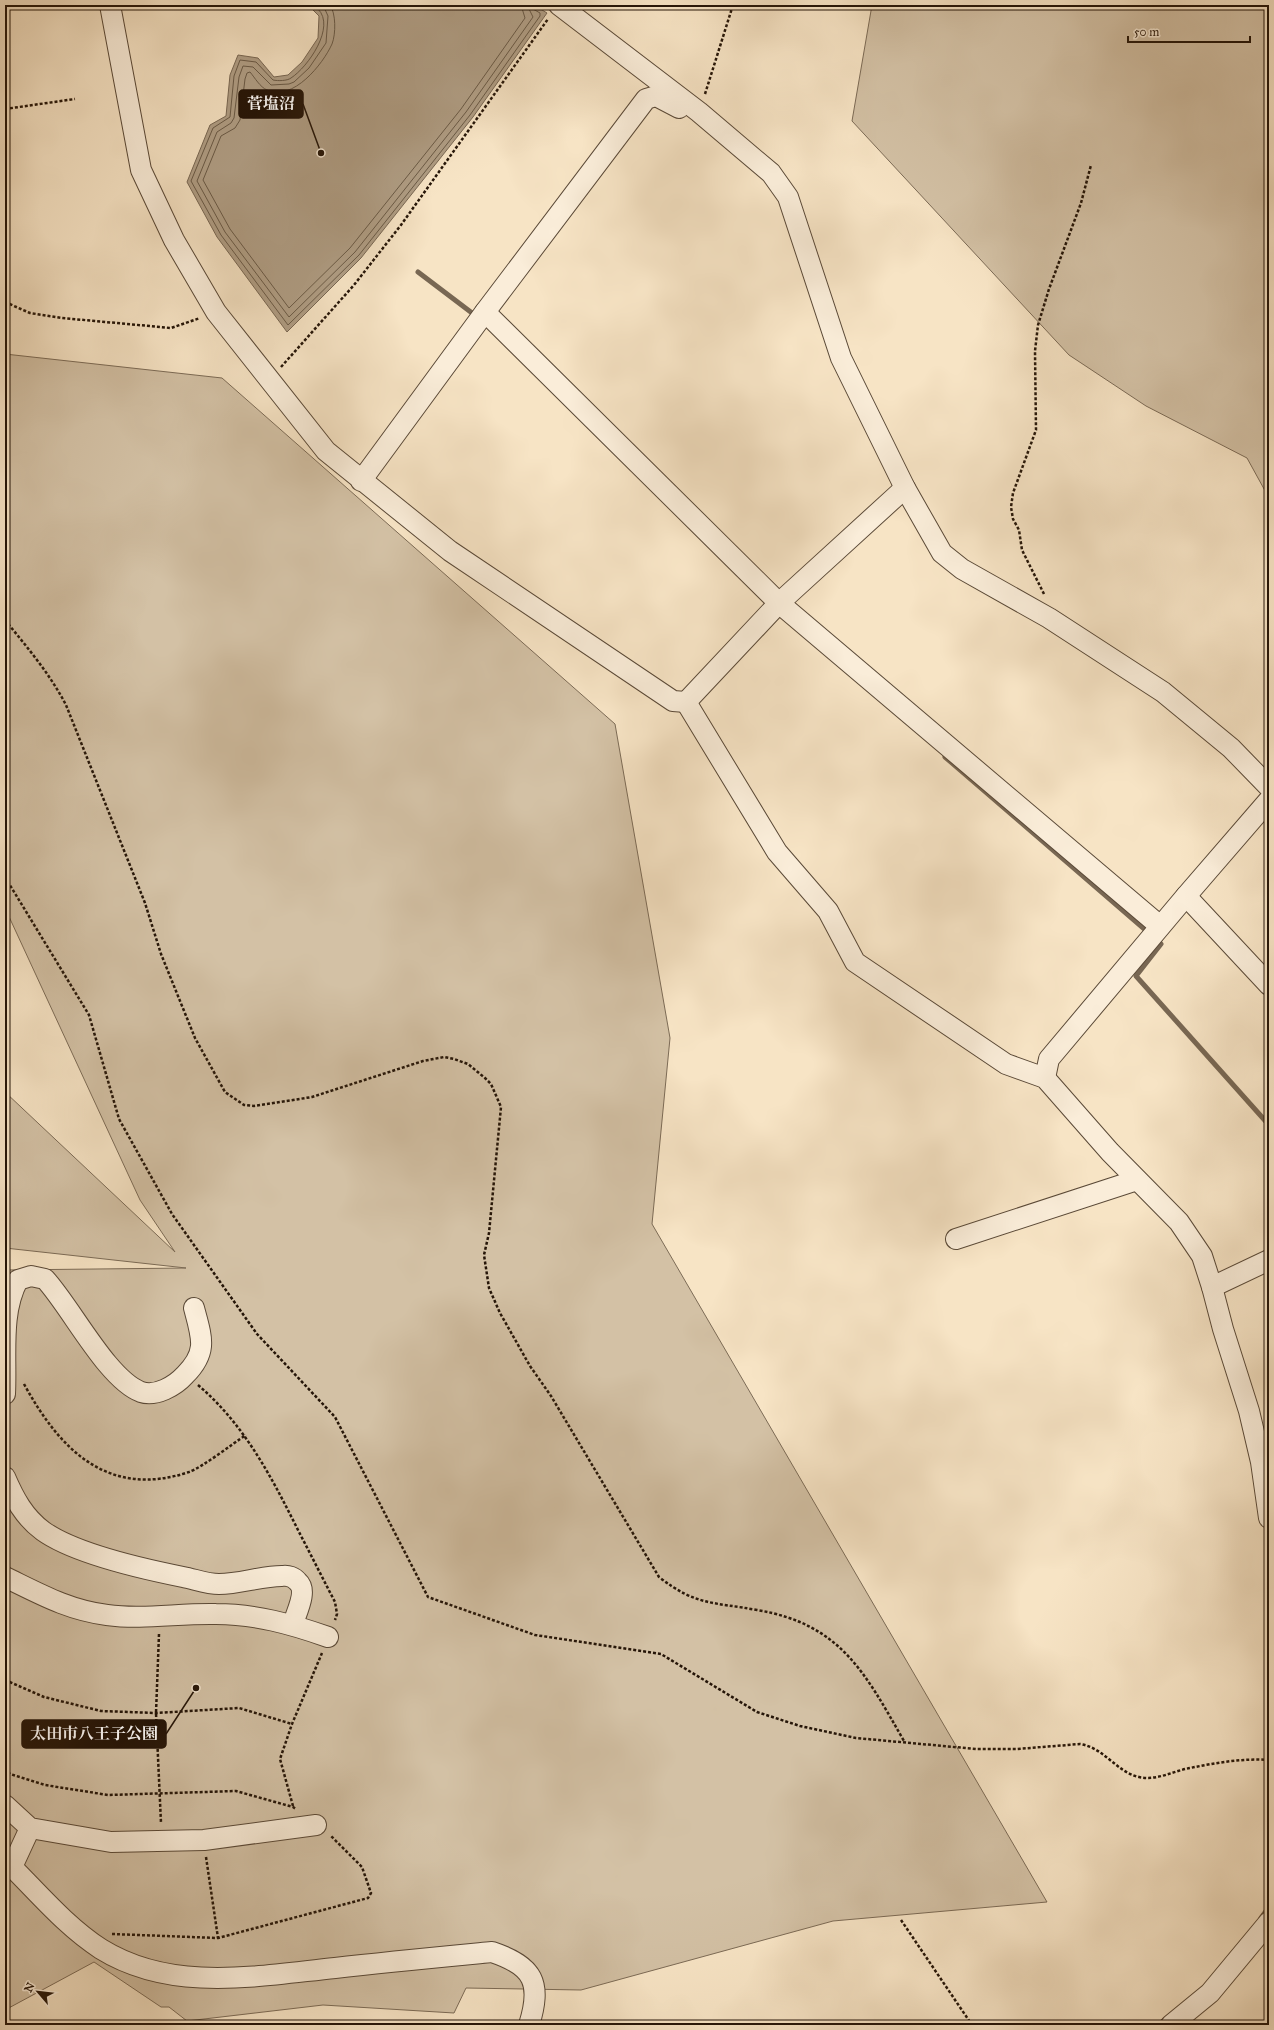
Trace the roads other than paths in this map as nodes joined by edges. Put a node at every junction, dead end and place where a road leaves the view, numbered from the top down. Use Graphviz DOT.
graph roads {
  1 [pos="110,5"];
  2 [pos="554,12"];
  3 [pos="699,112"];
  4 [pos="485,312"];
  5 [pos="361,481"];
  6 [pos="905,488"];
  7 [pos="779,603"];
  8 [pos="686,702"];
  9 [pos="1269,786"];
  10 [pos="1269,800"];
  11 [pos="1186,896"];
  12 [pos="1160,926"];
  13 [pos="1269,985"];
  14 [pos="1045,1078"];
  15 [pos="1137,1180"];
  16 [pos="956,1239"];
  17 [pos="1269,1260"];
  18 [pos="1212,1287"];
  19 [pos="194,1308"];
  20 [pos="6,1385"];
  21 [pos="5,1477"];
  22 [pos="1269,1518"];
  23 [pos="5,1577"];
  24 [pos="293,1624"];
  25 [pos="328,1637"];
  26 [pos="5,1805"];
  27 [pos="30,1828"];
  28 [pos="324,1830"];
  29 [pos="8,1867"];
  30 [pos="1269,1922"];
  31 [pos="529,2025"];
  32 [pos="1171,2025"];
  1 -- 5 [label="street"];
  2 -- 3 [label="street"];
  3 -- 4 [label="street"];
  3 -- 6 [label="street"];
  4 -- 5 [label="street"];
  4 -- 7 [label="street"];
  5 -- 8 [label="street"];
  6 -- 7 [label="street"];
  6 -- 9 [label="street"];
  7 -- 8 [label="street"];
  7 -- 12 [label="street"];
  8 -- 14 [label="street"];
  10 -- 11 [label="street"];
  11 -- 12 [label="street"];
  11 -- 13 [label="street"];
  12 -- 14 [label="street"];
  14 -- 15 [label="street"];
  15 -- 16 [label="street"];
  15 -- 18 [label="street"];
  17 -- 18 [label="street"];
  18 -- 22 [label="street"];
  19 -- 20 [label="street"];
  21 -- 24 [label="street"];
  23 -- 24 [label="street"];
  24 -- 25 [label="street"];
  26 -- 27 [label="street"];
  27 -- 28 [label="street"];
  27 -- 29 [label="street"];
  29 -- 31 [label="street"];
  30 -- 32 [label="street"];
}
